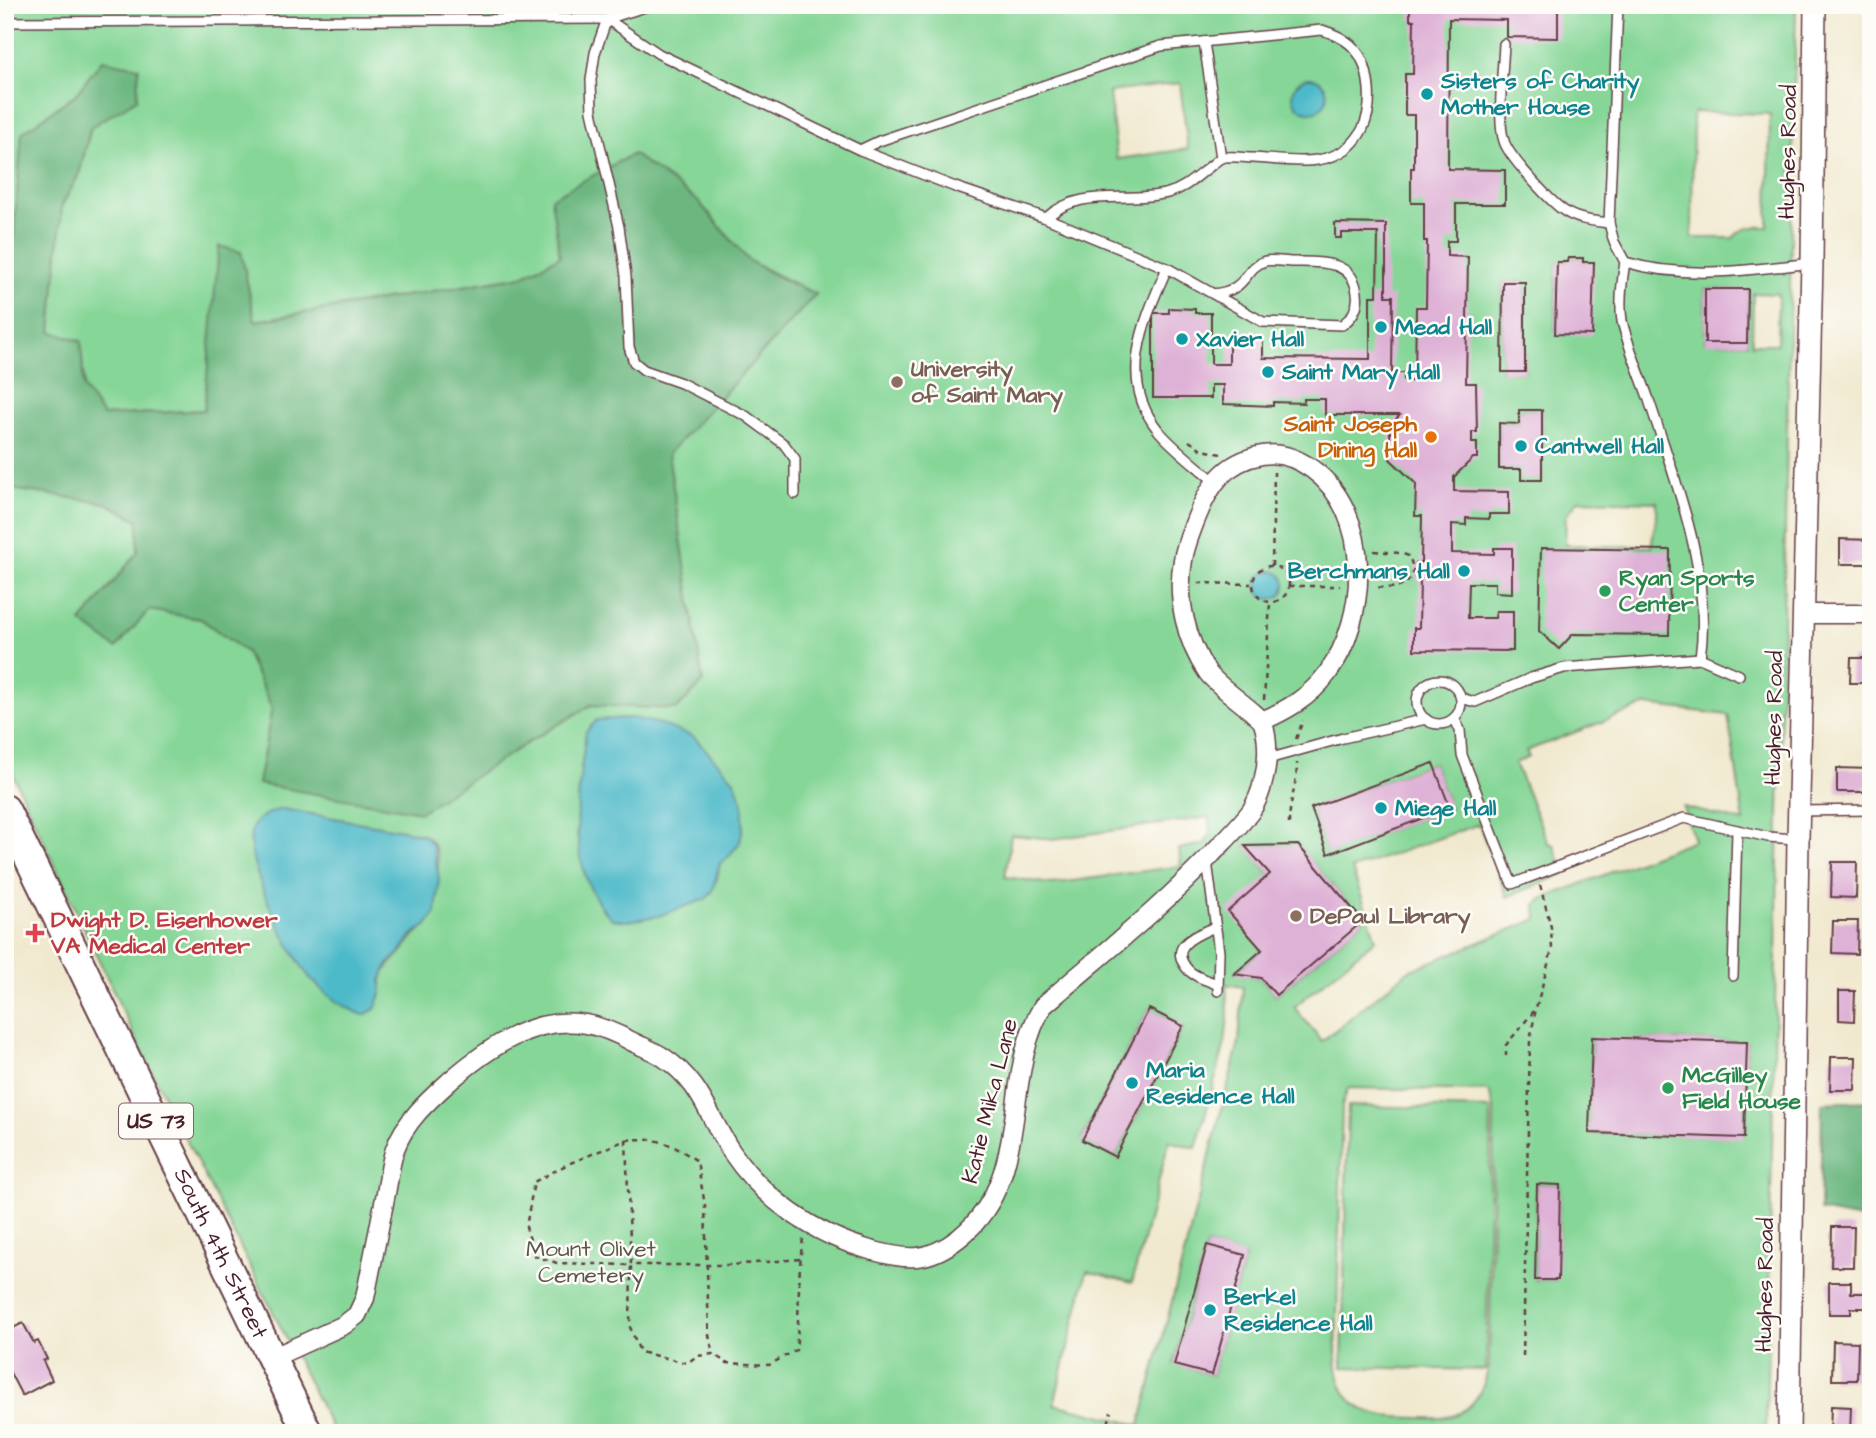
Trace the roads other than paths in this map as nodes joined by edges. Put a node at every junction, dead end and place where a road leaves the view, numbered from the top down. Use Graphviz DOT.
graph roads {
  1 [pos="651,5"];
  2 [pos="1618,5"];
  3 [pos="1815,5"];
  4 [pos="607,19"];
  5 [pos="5,22"];
  6 [pos="1204,42"];
  7 [pos="1504,44"];
  8 [pos="860,150"];
  9 [pos="1222,158"];
  10 [pos="1046,218"];
  11 [pos="1609,223"];
  12 [pos="1625,262"];
  13 [pos="1812,263"];
  14 [pos="1167,268"];
  15 [pos="1213,294"];
  16 [pos="1214,481"];
  17 [pos="795,494"];
  18 [pos="1803,614"];
  19 [pos="1871,614"];
  20 [pos="1700,658"];
  21 [pos="1739,675"];
  22 [pos="1461,698"];
  23 [pos="1454,718"];
  24 [pos="1426,719"];
  25 [pos="1262,721"];
  26 [pos="1268,759"];
  27 [pos="5,809"];
  28 [pos="1871,810"];
  29 [pos="1799,811"];
  30 [pos="1737,830"];
  31 [pos="1798,839"];
  32 [pos="1207,859"];
  33 [pos="1215,927"];
  34 [pos="1733,976"];
  35 [pos="272,1358"];
  36 [pos="308,1433"];
  37 [pos="1789,1433"];
  1 -- 4 [label="lane"];
  2 -- 11 [label="lane"];
  3 -- 13 [label="street, Hughes Road"];
  4 -- 5 [label="lane"];
  4 -- 8 [label="lane"];
  4 -- 17 [label="lane"];
  6 -- 8 [label="lane"];
  6 -- 9 [label="lane"];
  6 -- 9 [label="lane"];
  7 -- 11 [label="lane"];
  8 -- 10 [label="lane"];
  9 -- 10 [label="lane"];
  10 -- 14 [label="lane"];
  11 -- 12 [label="lane"];
  12 -- 13 [label="lane"];
  12 -- 20 [label="lane"];
  13 -- 18 [label="street, Hughes Road"];
  14 -- 15 [label="lane"];
  14 -- 16 [label="lane"];
  15 -- 15 [label="lane"];
  16 -- 25 [label="street"];
  16 -- 25 [label="street"];
  18 -- 19 [label="street"];
  18 -- 29 [label="street, Hughes Road"];
  20 -- 21 [label="lane"];
  20 -- 22 [label="lane"];
  22 -- 23 [label="lane"];
  22 -- 24 [label="lane"];
  23 -- 24 [label="lane"];
  23 -- 30 [label="lane"];
  24 -- 26 [label="lane"];
  25 -- 26 [label="street"];
  26 -- 32 [label="street, Katie Mika Lane"];
  27 -- 35 [label="highway, South 4th Street / US 73"];
  28 -- 29 [label="lane"];
  29 -- 31 [label="street, Hughes Road"];
  30 -- 31 [label="lane"];
  30 -- 34 [label="lane"];
  31 -- 37 [label="street, Hughes Road"];
  32 -- 33 [label="lane"];
  32 -- 35 [label="street, Katie Mika Lane"];
  33 -- 33 [label="lane"];
  35 -- 36 [label="highway, South 4th Street / US 73"];
}
